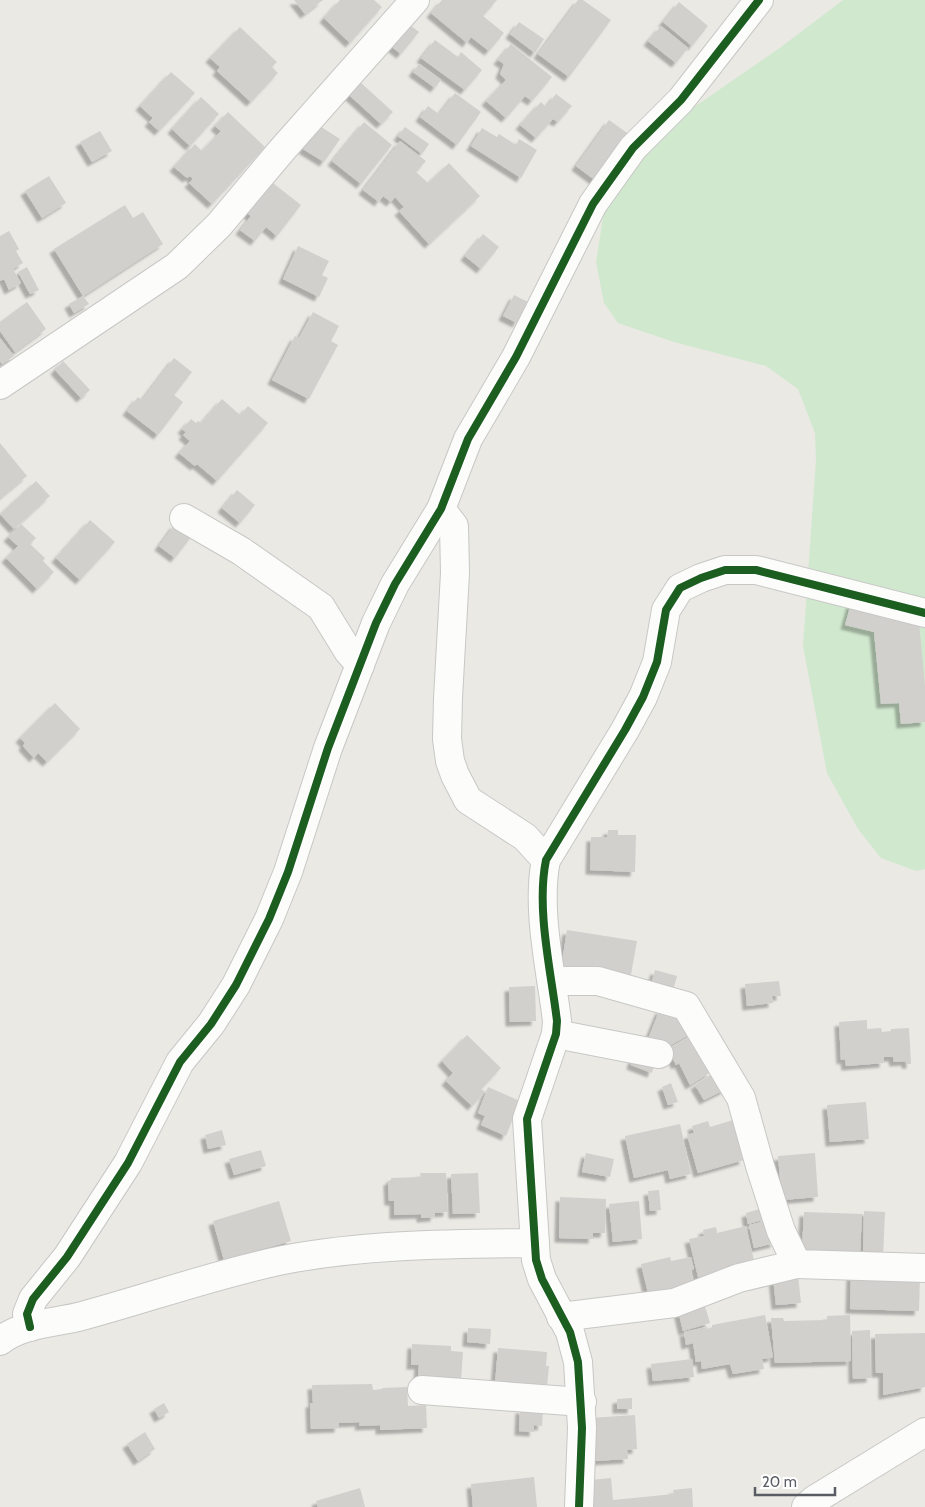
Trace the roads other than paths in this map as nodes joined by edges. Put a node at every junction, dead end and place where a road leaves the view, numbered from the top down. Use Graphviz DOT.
graph roads {
  1 [pos="415,0"];
  2 [pos="759,0"];
  3 [pos="0,385"];
  4 [pos="442,509"];
  5 [pos="184,518"];
  6 [pos="925,613"];
  7 [pos="360,665"];
  8 [pos="546,860"];
  9 [pos="552,981"];
  10 [pos="556,1034"];
  11 [pos="659,1054"];
  12 [pos="535,1244"];
  13 [pos="797,1264"];
  14 [pos="925,1268"];
  15 [pos="561,1317"];
  16 [pos="30,1327"];
  17 [pos="0,1341"];
  18 [pos="422,1390"];
  19 [pos="582,1402"];
  20 [pos="925,1432"];
  21 [pos="579,1507"];
  22 [pos="806,1507"];
  1 -- 3 [label="street"];
  2 -- 4 [label="street"];
  4 -- 7 [label="street"];
  4 -- 8 [label="street"];
  5 -- 7 [label="street"];
  6 -- 8 [label="street"];
  7 -- 16 [label="street"];
  8 -- 9 [label="street"];
  9 -- 10 [label="street"];
  9 -- 13 [label="street"];
  10 -- 11 [label="street"];
  10 -- 12 [label="street"];
  12 -- 15 [label="street"];
  12 -- 16 [label="street"];
  13 -- 14 [label="street"];
  13 -- 15 [label="street"];
  15 -- 19 [label="street"];
  16 -- 17 [label="street"];
  18 -- 19 [label="street"];
  19 -- 21 [label="street"];
  20 -- 22 [label="street"];
}
